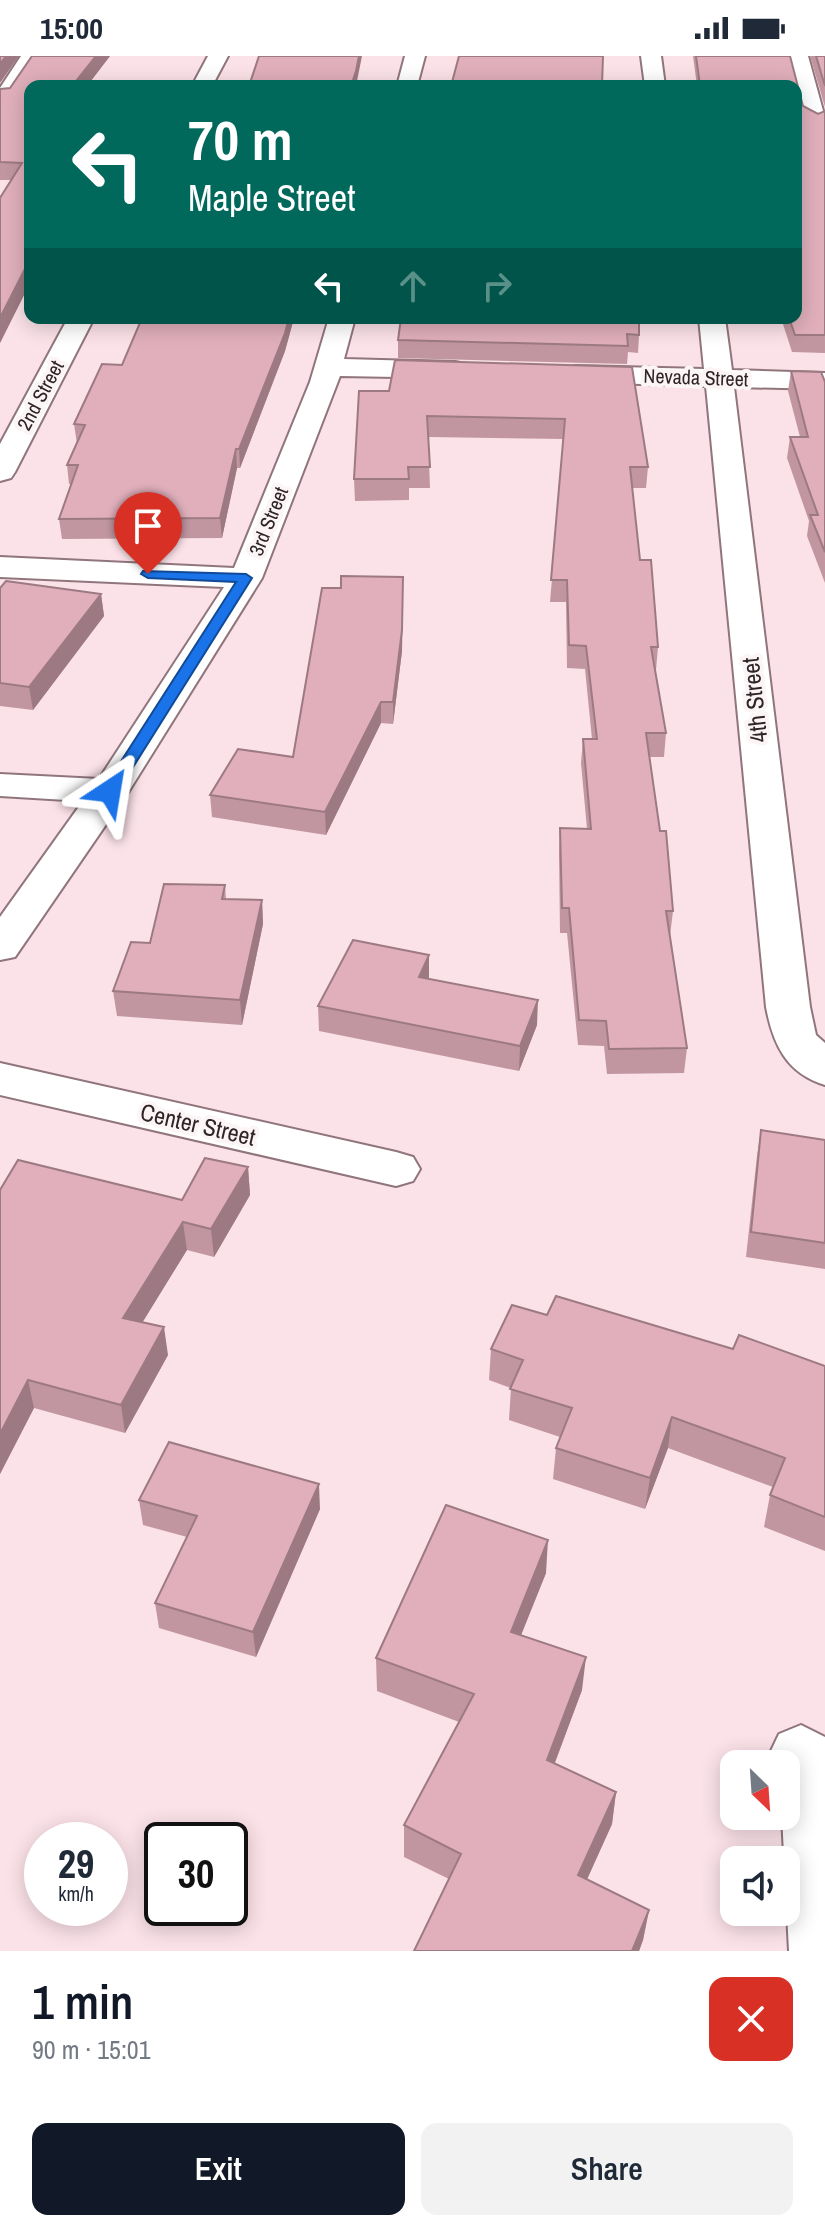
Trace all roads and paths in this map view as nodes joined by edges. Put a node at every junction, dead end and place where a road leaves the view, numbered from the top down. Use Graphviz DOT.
graph roads {
  1 [pos="31,56"];
  2 [pos="218,56"];
  3 [pos="415,56"];
  4 [pos="651,56"];
  5 [pos="798,56"];
  6 [pos="205,80"];
  7 [pos="409,80"];
  8 [pos="654,80"];
  9 [pos="13,103"];
  10 [pos="812,120"];
  11 [pos="78,324"];
  12 [pos="340,324"];
  13 [pos="713,324"];
  14 [pos="328,367"];
  15 [pos="474,371"];
  16 [pos="553,373"];
  17 [pos="719,378"];
  18 [pos="825,381"];
  19 [pos="8,396"];
  20 [pos="39,397"];
  21 [pos="0,472"];
  22 [pos="0,567"];
  23 [pos="246,578"];
  24 [pos="0,785"];
  25 [pos="110,791"];
  26 [pos="0,947"];
  27 [pos="825,1069"];
  28 [pos="0,1079"];
  29 [pos="396,1169"];
  30 [pos="801,1755"];
  31 [pos="823,1951"];
  1 -- 9 [label="street"];
  2 -- 6 [label="street"];
  3 -- 7 [label="street"];
  4 -- 8 [label="street"];
  5 -- 10 [label="street"];
  11 -- 20 [label="street, 2nd Street"];
  12 -- 14 [label="street, 3rd Street"];
  13 -- 17 [label="street, 4th Street"];
  14 -- 15 [label="street"];
  14 -- 23 [label="street, 3rd Street"];
  16 -- 17 [label="street, Nevada Street"];
  17 -- 18 [label="street, Nevada Street"];
  17 -- 27 [label="street, 4th Street"];
  19 -- 20 [label="street"];
  20 -- 21 [label="street, 2nd Street"];
  22 -- 23 [label="street"];
  23 -- 25 [label="street, 3rd Street"];
  24 -- 25 [label="street"];
  25 -- 26 [label="street, 3rd Street"];
  28 -- 29 [label="street, Center Street"];
  30 -- 31 [label="street"];
}
